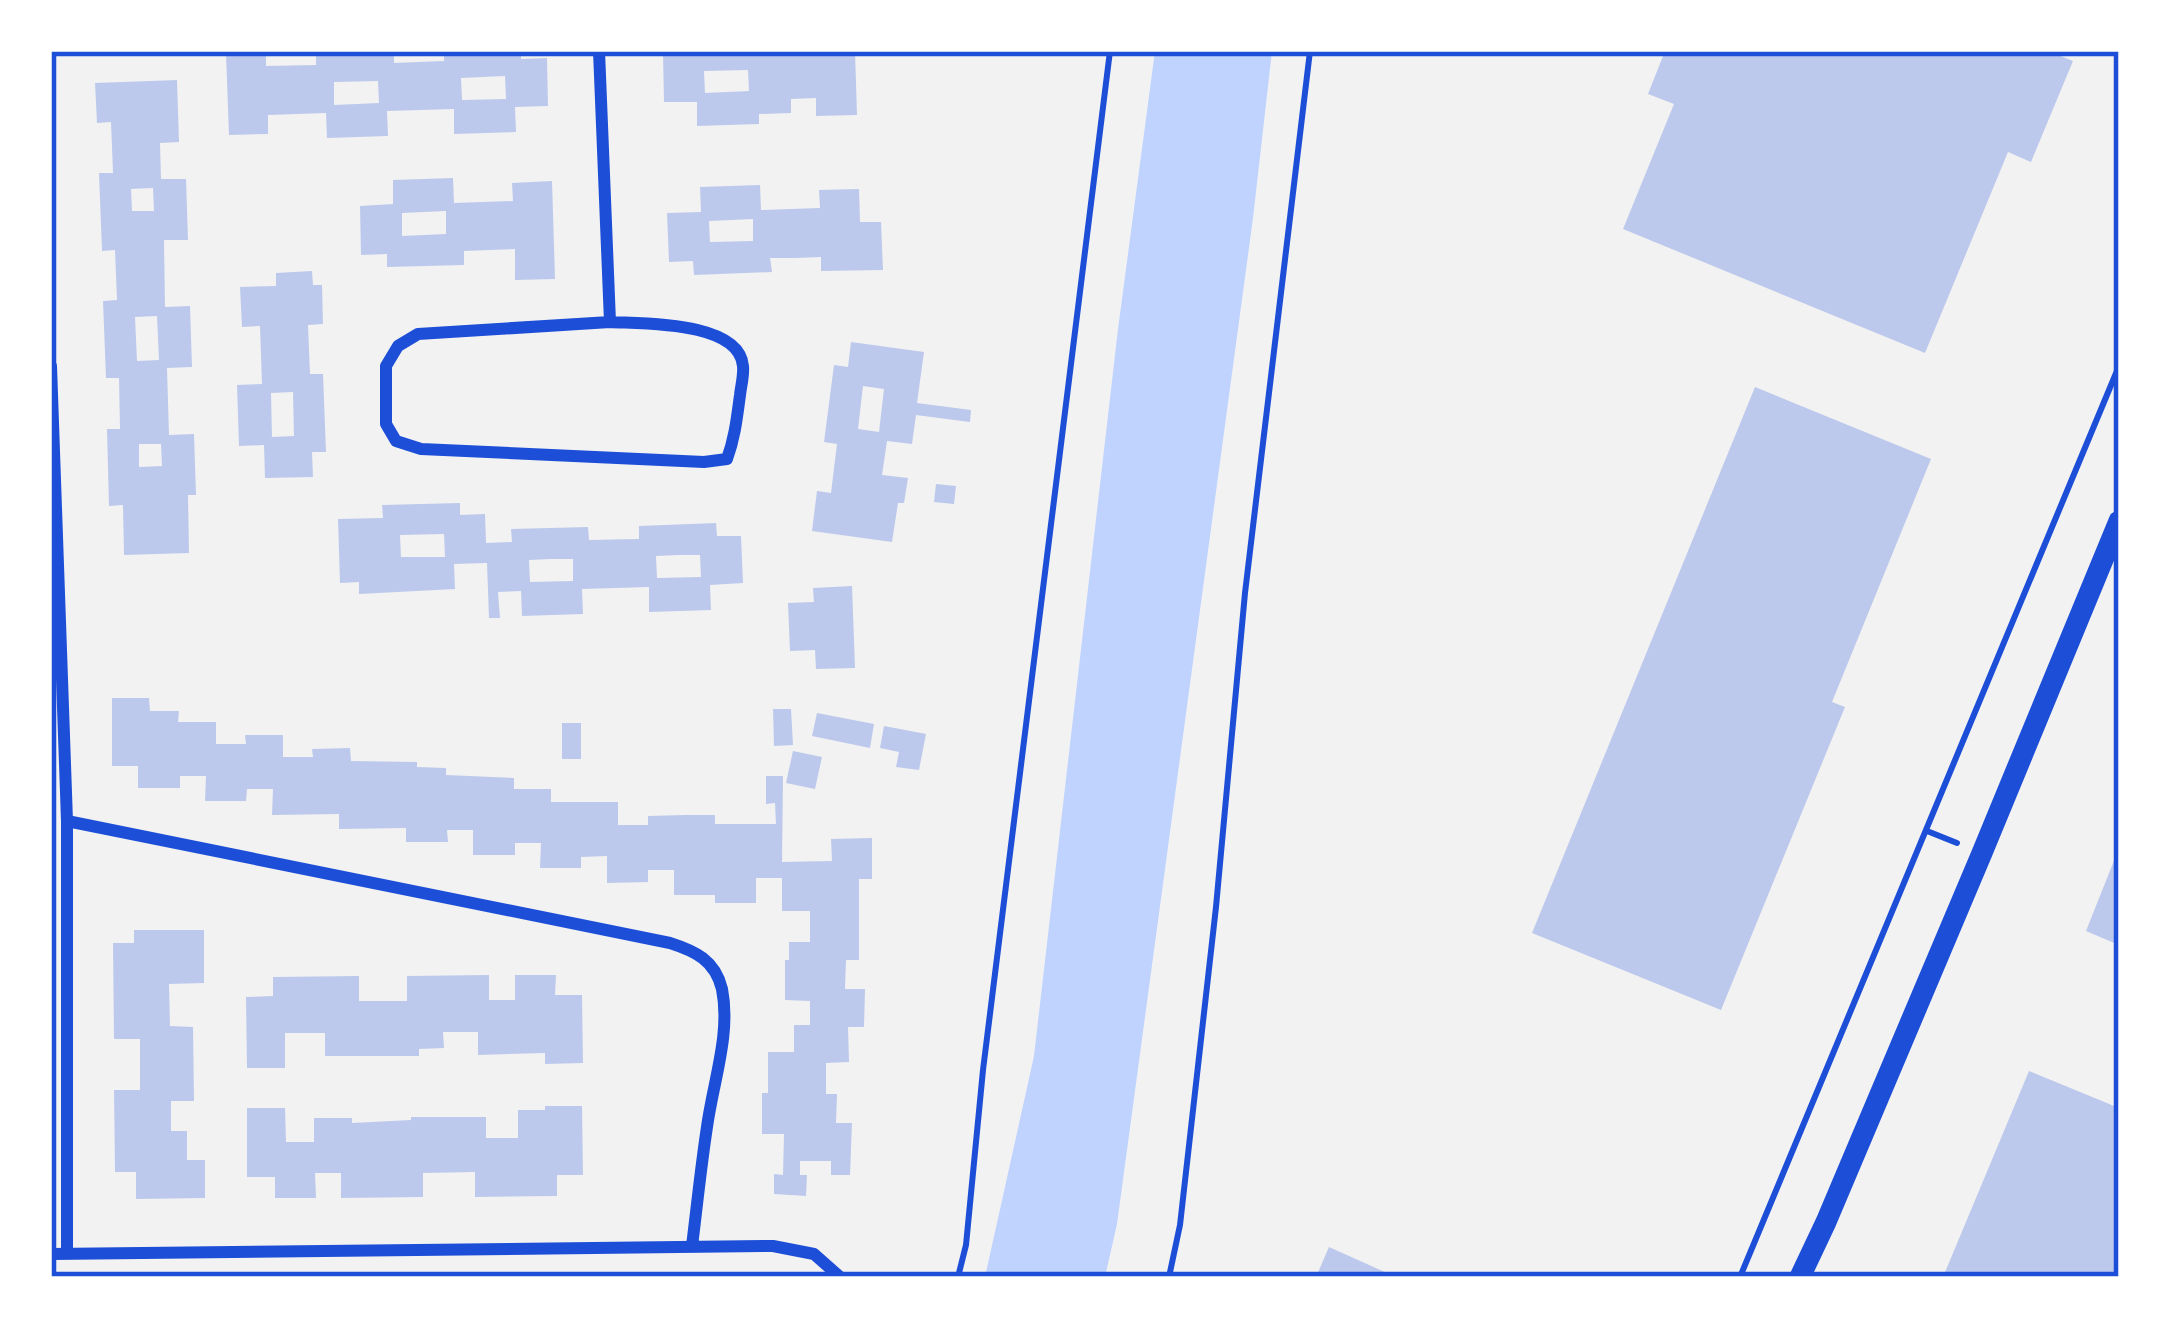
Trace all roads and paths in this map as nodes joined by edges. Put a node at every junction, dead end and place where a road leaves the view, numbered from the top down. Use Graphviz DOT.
graph roads {
  1 [pos="599,51"];
  2 [pos="1110,51"];
  3 [pos="1310,51"];
  4 [pos="610,322"];
  5 [pos="51,366"];
  6 [pos="2119,366"];
  7 [pos="2119,521"];
  8 [pos="67,821"];
  9 [pos="692,1246"];
  10 [pos="51,1254"];
  11 [pos="67,1254"];
  12 [pos="840,1277"];
  13 [pos="958,1277"];
  14 [pos="1168,1277"];
  15 [pos="1740,1277"];
  16 [pos="1800,1277"];
  1 -- 4 [label="street"];
  2 -- 13 [label="path"];
  3 -- 14 [label="path"];
  4 -- 4 [label="street"];
  5 -- 8 [label="street"];
  6 -- 15 [label="path"];
  7 -- 16 [label="street"];
  8 -- 9 [label="street"];
  8 -- 11 [label="street"];
  9 -- 11 [label="street"];
  9 -- 12 [label="street"];
  10 -- 11 [label="street"];
}
